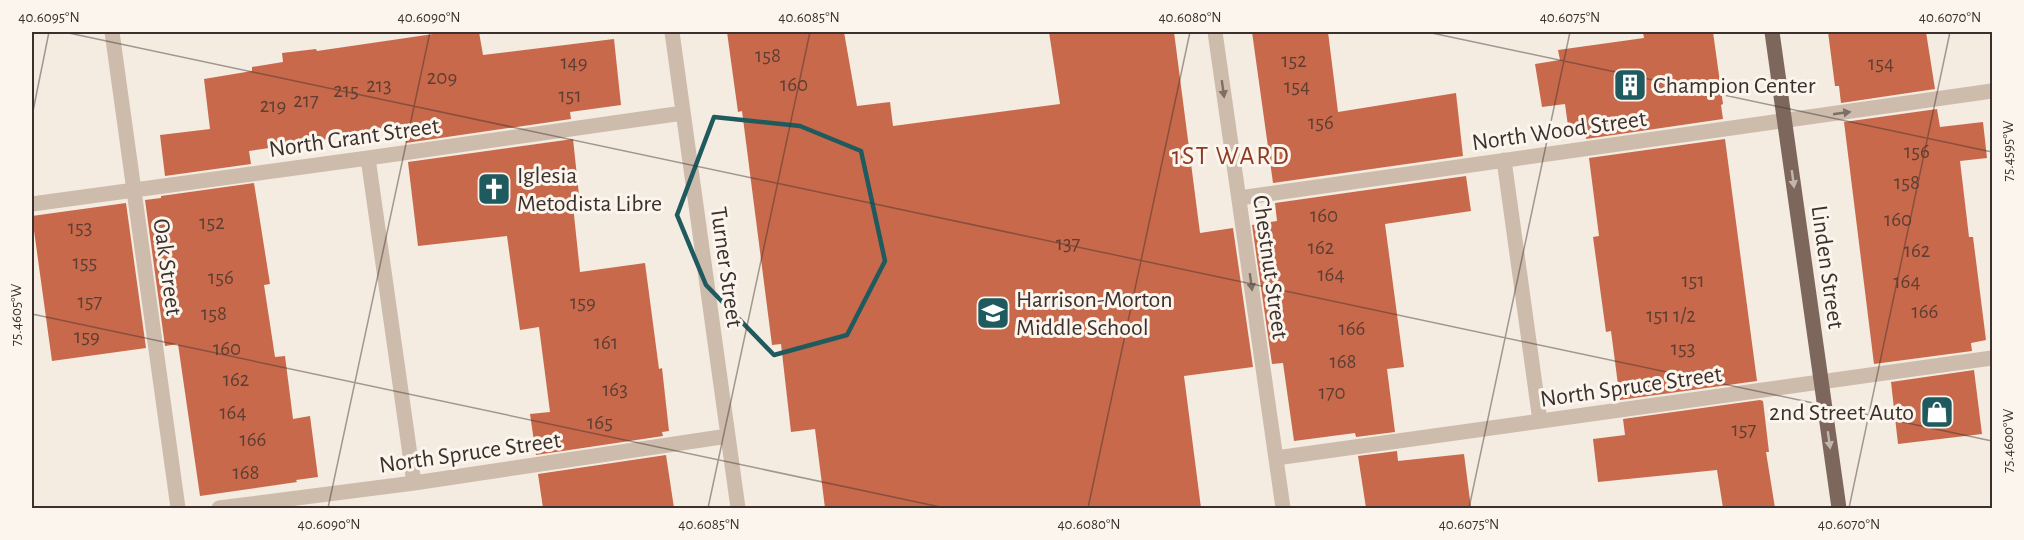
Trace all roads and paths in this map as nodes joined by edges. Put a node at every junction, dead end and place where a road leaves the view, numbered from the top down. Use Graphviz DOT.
graph roads {
  1 [pos="112,32"];
  2 [pos="672,32"];
  3 [pos="1215,32"];
  4 [pos="1772,32"];
  5 [pos="1992,92"];
  6 [pos="683,113"];
  7 [pos="1784,121"];
  8 [pos="368,158"];
  9 [pos="1504,160"];
  10 [pos="135,190"];
  11 [pos="1239,198"];
  12 [pos="32,204"];
  13 [pos="1992,358"];
  14 [pos="1821,382"];
  15 [pos="1540,421"];
  16 [pos="728,436"];
  17 [pos="1276,458"];
  18 [pos="414,483"];
  19 [pos="178,508"];
  20 [pos="219,508"];
  21 [pos="738,508"];
  22 [pos="1283,508"];
  23 [pos="1839,508"];
  1 -- 10 [label="street, Oak Street"];
  2 -- 6 [label="street, Turner Street"];
  3 -- 11 [label="street, Chestnut Street, one-way"];
  4 -- 7 [label="main road, Linden Street"];
  7 -- 5 [label="street, North Wood Street, one-way"];
  6 -- 8 [label="street, North Grant Street"];
  6 -- 16 [label="street, Turner Street"];
  7 -- 9 [label="street, North Wood Street"];
  7 -- 14 [label="main road, Linden Street, one-way"];
  8 -- 10 [label="street, North Grant Street"];
  8 -- 18 [label="street"];
  9 -- 11 [label="street, North Wood Street"];
  9 -- 15 [label="street"];
  10 -- 12 [label="street, North Grant Street"];
  10 -- 19 [label="street, Oak Street"];
  11 -- 17 [label="street, Chestnut Street, one-way"];
  13 -- 14 [label="street, North Spruce Street"];
  14 -- 15 [label="street, North Spruce Street"];
  14 -- 23 [label="main road, Linden Street, one-way"];
  15 -- 17 [label="street, North Spruce Street"];
  16 -- 18 [label="street, North Spruce Street"];
  16 -- 21 [label="street, Turner Street"];
  17 -- 22 [label="street, Chestnut Street"];
  18 -- 20 [label="street, North Spruce Street"];
}
